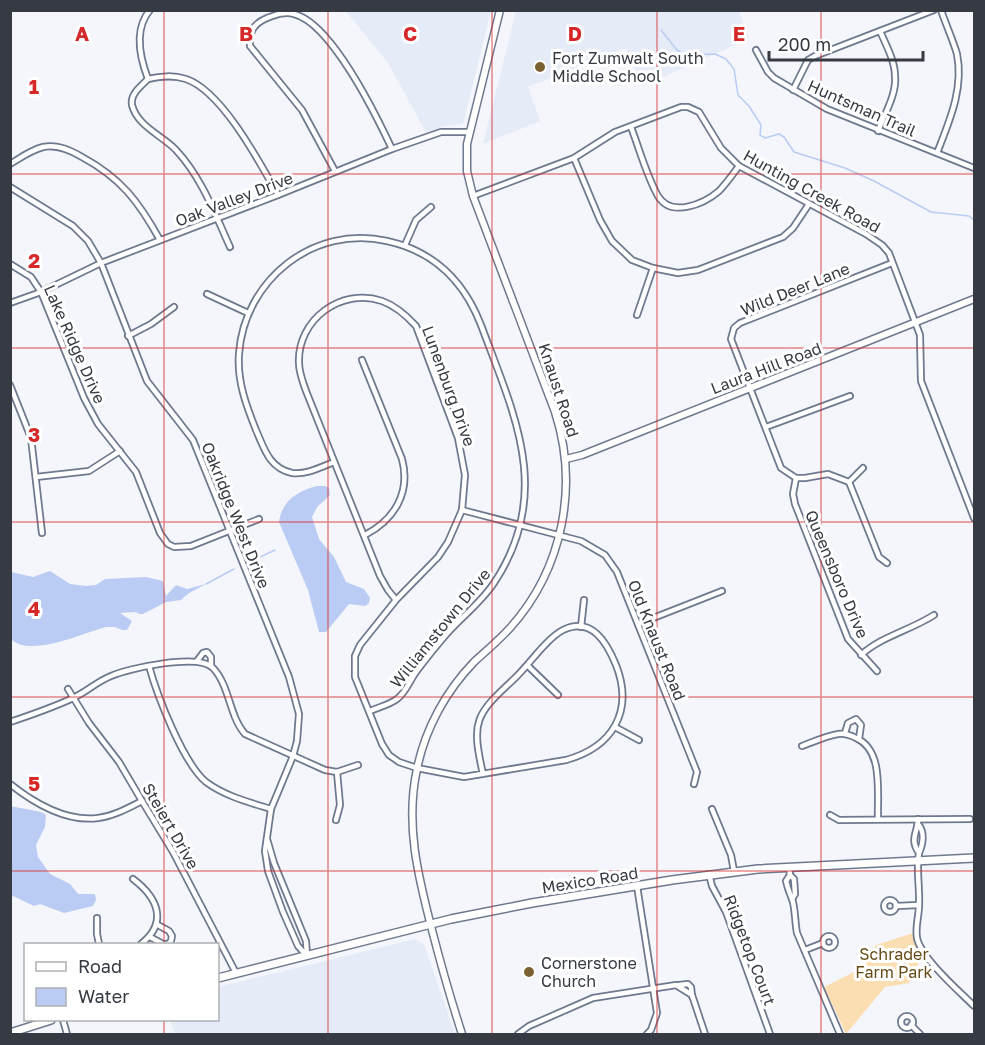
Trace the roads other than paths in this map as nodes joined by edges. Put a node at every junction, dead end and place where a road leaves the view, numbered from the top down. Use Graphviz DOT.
graph roads {
  1 [pos="150,10"];
  2 [pos="500,10"];
  3 [pos="934,10"];
  4 [pos="941,10"];
  5 [pos="880,31"];
  6 [pos="756,50"];
  7 [pos="148,79"];
  8 [pos="793,90"];
  9 [pos="631,127"];
  10 [pos="878,131"];
  11 [pos="469,132"];
  12 [pos="392,149"];
  13 [pos="937,153"];
  14 [pos="574,158"];
  15 [pos="10,165"];
  16 [pos="739,166"];
  17 [pos="975,168"];
  18 [pos="335,171"];
  19 [pos="10,187"];
  20 [pos="278,195"];
  21 [pos="473,196"];
  22 [pos="809,204"];
  23 [pos="431,207"];
  24 [pos="217,218"];
  25 [pos="160,240"];
  26 [pos="405,245"];
  27 [pos="230,247"];
  28 [pos="101,263"];
  29 [pos="892,263"];
  30 [pos="10,264"];
  31 [pos="653,268"];
  32 [pos="41,292"];
  33 [pos="207,294"];
  34 [pos="975,299"];
  35 [pos="10,303"];
  36 [pos="174,308"];
  37 [pos="248,313"];
  38 [pos="637,315"];
  39 [pos="916,324"];
  40 [pos="128,336"];
  41 [pos="362,360"];
  42 [pos="10,385"];
  43 [pos="750,388"];
  44 [pos="850,396"];
  45 [pos="766,428"];
  46 [pos="120,451"];
  47 [pos="566,459"];
  48 [pos="334,462"];
  49 [pos="863,468"];
  50 [pos="36,477"];
  51 [pos="796,478"];
  52 [pos="849,482"];
  53 [pos="462,510"];
  54 [pos="975,518"];
  55 [pos="259,519"];
  56 [pos="520,525"];
  57 [pos="229,530"];
  58 [pos="42,533"];
  59 [pos="559,535"];
  60 [pos="364,536"];
  61 [pos="887,563"];
  62 [pos="722,591"];
  63 [pos="396,600"];
  64 [pos="584,600"];
  65 [pos="934,615"];
  66 [pos="638,624"];
  67 [pos="581,627"];
  68 [pos="861,655"];
  69 [pos="197,661"];
  70 [pos="149,666"];
  71 [pos="211,666"];
  72 [pos="528,666"];
  73 [pos="877,671"];
  74 [pos="68,689"];
  75 [pos="558,695"];
  76 [pos="74,698"];
  77 [pos="370,711"];
  78 [pos="10,723"];
  79 [pos="615,727"];
  80 [pos="845,733"];
  81 [pos="860,739"];
  82 [pos="639,740"];
  83 [pos="802,746"];
  84 [pos="293,756"];
  85 [pos="357,765"];
  86 [pos="417,768"];
  87 [pos="337,772"];
  88 [pos="483,774"];
  89 [pos="694,783"];
  90 [pos="10,784"];
  91 [pos="142,801"];
  92 [pos="271,809"];
  93 [pos="712,809"];
  94 [pos="830,815"];
  95 [pos="878,819"];
  96 [pos="970,819"];
  97 [pos="336,820"];
  98 [pos="918,821"];
  99 [pos="267,836"];
  100 [pos="918,857"];
  101 [pos="975,858"];
  102 [pos="789,867"];
  103 [pos="734,871"];
  104 [pos="709,874"];
  105 [pos="133,879"];
  106 [pos="637,886"];
  107 [pos="919,905"];
  108 [pos="896,906"];
  109 [pos="98,918"];
  110 [pos="156,924"];
  111 [pos="430,925"];
  112 [pos="150,937"];
  113 [pos="99,943"];
  114 [pos="143,943"];
  115 [pos="161,943"];
  116 [pos="167,943"];
  117 [pos="824,943"];
  118 [pos="805,950"];
  119 [pos="307,956"];
  120 [pos="236,973"];
  121 [pos="219,978"];
  122 [pos="654,988"];
  123 [pos="975,1006"];
  124 [pos="47,1021"];
  125 [pos="911,1025"];
  126 [pos="12,1030"];
  127 [pos="462,1035"];
  128 [pos="518,1035"];
  129 [pos="647,1035"];
  130 [pos="705,1035"];
  131 [pos="770,1035"];
  132 [pos="840,1035"];
  133 [pos="920,1035"];
  1 -- 7 [label="street"];
  2 -- 11 [label="main road, Knaust Road"];
  3 -- 5 [label="street"];
  4 -- 13 [label="street"];
  5 -- 8 [label="street"];
  5 -- 10 [label="street"];
  6 -- 8 [label="street, Huntsman Trail"];
  7 -- 20 [label="street"];
  7 -- 24 [label="street"];
  8 -- 10 [label="street, Huntsman Trail"];
  9 -- 14 [label="street, Hunting Creek Road"];
  9 -- 16 [label="street, Hunting Creek Road"];
  9 -- 16 [label="street"];
  10 -- 13 [label="street, Huntsman Trail"];
  11 -- 12 [label="street, Oak Valley Drive"];
  11 -- 21 [label="main road, Knaust Road"];
  12 -- 18 [label="street, Oak Valley Drive"];
  12 -- 18 [label="street"];
  13 -- 17 [label="street, Huntsman Trail"];
  14 -- 21 [label="street, Hunting Creek Road"];
  14 -- 31 [label="street"];
  15 -- 25 [label="street"];
  16 -- 22 [label="street, Hunting Creek Road"];
  18 -- 20 [label="street, Oak Valley Drive"];
  19 -- 28 [label="street, Oakridge West Drive"];
  20 -- 24 [label="street, Oak Valley Drive"];
  21 -- 47 [label="main road, Knaust Road"];
  22 -- 29 [label="street, Hunting Creek Road"];
  22 -- 31 [label="street"];
  23 -- 26 [label="street"];
  24 -- 25 [label="street, Oak Valley Drive"];
  24 -- 27 [label="street"];
  25 -- 28 [label="street, Oak Valley Drive"];
  26 -- 37 [label="street, Williamstown Drive"];
  26 -- 56 [label="street, Williamstown Drive"];
  28 -- 32 [label="street, Oak Valley Drive"];
  28 -- 40 [label="street, Oakridge West Drive"];
  29 -- 39 [label="street, Hunting Creek Road"];
  29 -- 43 [label="street, Wild Deer Lane"];
  30 -- 32 [label="street, Lake Ridge Drive"];
  31 -- 38 [label="street"];
  32 -- 35 [label="street, Oak Valley Drive"];
  32 -- 46 [label="street, Lake Ridge Drive"];
  33 -- 37 [label="street"];
  34 -- 39 [label="main road, Laura Hill Road"];
  36 -- 40 [label="street"];
  37 -- 48 [label="street, Williamstown Drive"];
  39 -- 43 [label="main road, Laura Hill Road"];
  39 -- 54 [label="street, Hunting Creek Road"];
  40 -- 57 [label="street, Oakridge West Drive"];
  41 -- 60 [label="street"];
  42 -- 50 [label="street"];
  43 -- 45 [label="street"];
  43 -- 47 [label="main road, Laura Hill Road"];
  44 -- 45 [label="street"];
  45 -- 51 [label="street"];
  46 -- 50 [label="street"];
  46 -- 57 [label="street, Lake Ridge Drive"];
  47 -- 59 [label="main road, Knaust Road"];
  48 -- 53 [label="street, Lunenburg Drive"];
  48 -- 60 [label="street, Lunenburg Drive"];
  49 -- 52 [label="street"];
  50 -- 58 [label="street"];
  51 -- 52 [label="street"];
  51 -- 68 [label="street, Queensboro Drive"];
  52 -- 61 [label="street"];
  53 -- 56 [label="street, Old Knaust Road"];
  53 -- 63 [label="street, Lunenburg Drive"];
  55 -- 57 [label="street, Lake Ridge Drive"];
  56 -- 59 [label="street, Old Knaust Road"];
  56 -- 77 [label="street, Williamstown Drive"];
  57 -- 84 [label="street, Oakridge West Drive"];
  59 -- 66 [label="street, Old Knaust Road"];
  59 -- 86 [label="main road, Knaust Road"];
  60 -- 63 [label="street, Lunenburg Drive"];
  62 -- 66 [label="street"];
  63 -- 77 [label="street, Lunenburg Drive"];
  64 -- 67 [label="street"];
  65 -- 68 [label="street"];
  66 -- 89 [label="street, Old Knaust Road"];
  67 -- 72 [label="street"];
  67 -- 79 [label="street"];
  68 -- 73 [label="street, Queensboro Drive"];
  69 -- 70 [label="street"];
  69 -- 71 [label="street"];
  69 -- 71 [label="street"];
  70 -- 76 [label="street"];
  70 -- 92 [label="street"];
  71 -- 84 [label="street"];
  72 -- 75 [label="street"];
  72 -- 88 [label="street"];
  74 -- 76 [label="street, Steiert Drive"];
  76 -- 78 [label="street"];
  76 -- 91 [label="street, Steiert Drive"];
  77 -- 86 [label="street, Lunenburg Drive"];
  79 -- 82 [label="street"];
  79 -- 88 [label="street, Lunenburg Drive"];
  80 -- 81 [label="street"];
  80 -- 81 [label="street"];
  80 -- 83 [label="street"];
  81 -- 95 [label="street"];
  84 -- 87 [label="street"];
  84 -- 92 [label="street, Oakridge West Drive"];
  85 -- 87 [label="street"];
  86 -- 88 [label="street, Lunenburg Drive"];
  86 -- 111 [label="main road, Knaust Road"];
  87 -- 97 [label="street"];
  90 -- 91 [label="street"];
  91 -- 120 [label="street, Steiert Drive"];
  92 -- 99 [label="street, Oakridge West Drive"];
  93 -- 103 [label="street"];
  94 -- 95 [label="street"];
  95 -- 98 [label="street"];
  96 -- 98 [label="street"];
  98 -- 100 [label="street"];
  99 -- 119 [label="street, Oakridge West Drive"];
  99 -- 119 [label="street, Oakridge West Drive"];
  100 -- 101 [label="main road, Mexico Road"];
  100 -- 102 [label="main road, Mexico Road"];
  100 -- 107 [label="street"];
  102 -- 103 [label="main road, Mexico Road"];
  102 -- 118 [label="street"];
  103 -- 104 [label="main road, Mexico Road"];
  104 -- 106 [label="main road, Mexico Road"];
  104 -- 131 [label="street, Ridgetop Court"];
  105 -- 110 [label="street"];
  106 -- 111 [label="main road, Mexico Road"];
  106 -- 122 [label="street"];
  107 -- 108 [label="street"];
  107 -- 123 [label="street"];
  109 -- 113 [label="street"];
  110 -- 112 [label="street"];
  110 -- 116 [label="street"];
  111 -- 119 [label="main road, Mexico Road"];
  111 -- 127 [label="main road, Knaust Road"];
  112 -- 114 [label="street"];
  112 -- 115 [label="street"];
  117 -- 118 [label="street"];
  118 -- 132 [label="street"];
  119 -- 120 [label="main road, Mexico Road"];
  120 -- 121 [label="main road, Mexico Road"];
  122 -- 128 [label="street"];
  122 -- 129 [label="street"];
  122 -- 130 [label="street"];
  124 -- 126 [label="main road"];
  125 -- 133 [label="street"];
}
